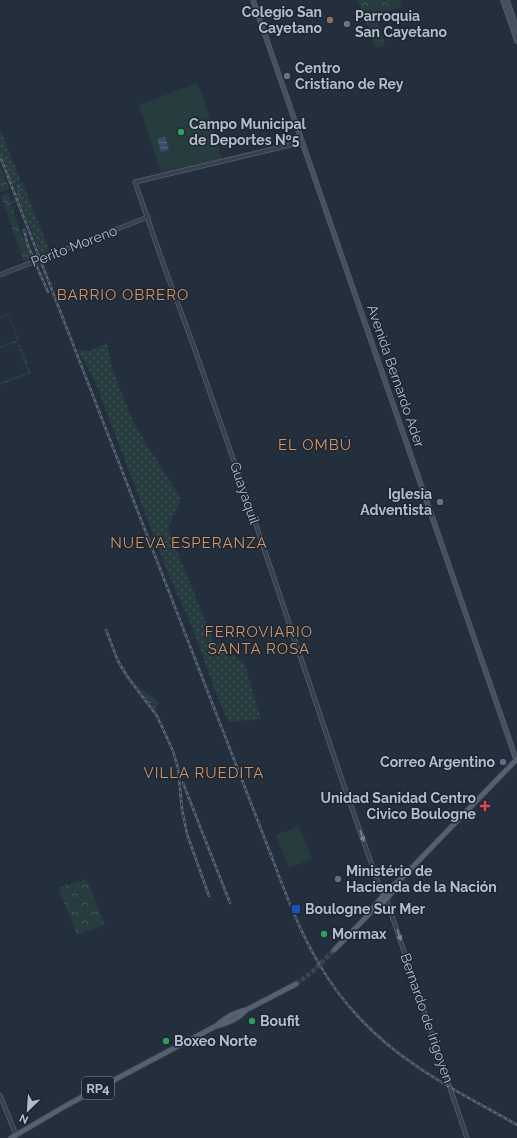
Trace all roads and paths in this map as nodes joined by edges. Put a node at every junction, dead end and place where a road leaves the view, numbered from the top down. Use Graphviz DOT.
graph roads {
  1 [pos="254,0"];
  2 [pos="503,0"];
  3 [pos="507,0"];
  4 [pos="517,29"];
  5 [pos="517,40"];
  6 [pos="302,142"];
  7 [pos="148,217"];
  8 [pos="0,275"];
  9 [pos="517,760"];
  10 [pos="385,897"];
  11 [pos="334,950"];
  12 [pos="296,984"];
  13 [pos="0,1095"];
  14 [pos="16,1135"];
  15 [pos="11,1138"];
  16 [pos="467,1138"];
  1 -- 6 [label="main road, Avenida Bernardo Ader"];
  2 -- 5 [label="main road"];
  3 -- 4 [label="main road"];
  6 -- 7 [label="street, Guayaquil"];
  6 -- 9 [label="main road, Avenida Bernardo Ader"];
  7 -- 8 [label="street, Perito Moreno"];
  7 -- 10 [label="street, Guayaquil, one-way"];
  9 -- 10 [label="main road"];
  10 -- 11 [label="main road"];
  10 -- 16 [label="street, Bernardo de Irigoyen, one-way"];
  12 -- 14 [label="main road, RP4"];
  13 -- 14 [label="street"];
  14 -- 15 [label="main road, RP4"];
}
